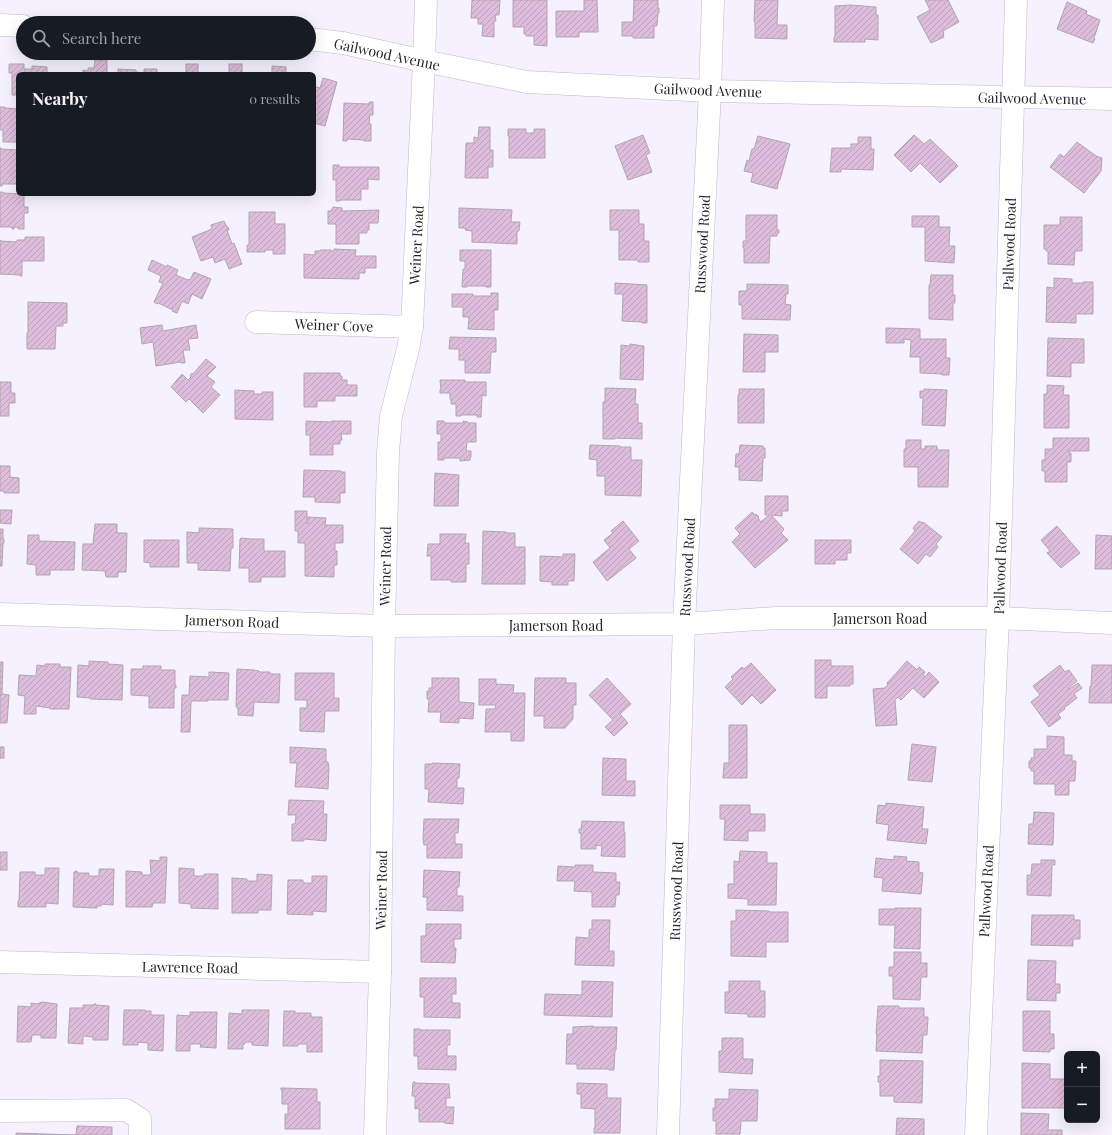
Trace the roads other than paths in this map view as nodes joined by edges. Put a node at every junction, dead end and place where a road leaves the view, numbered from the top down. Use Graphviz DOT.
graph roads {
  1 [pos="426,0"];
  2 [pos="713,0"];
  3 [pos="1016,0"];
  4 [pos="0,25"];
  5 [pos="16,26"];
  6 [pos="316,40"];
  7 [pos="424,61"];
  8 [pos="710,92"];
  9 [pos="1014,98"];
  10 [pos="1112,99"];
  11 [pos="256,322"];
  12 [pos="412,327"];
  13 [pos="0,614"];
  14 [pos="998,618"];
  15 [pos="1112,623"];
  16 [pos="684,624"];
  17 [pos="384,626"];
  18 [pos="0,962"];
  19 [pos="380,972"];
  20 [pos="0,1111"];
  21 [pos="140,1135"];
  22 [pos="375,1135"];
  23 [pos="668,1135"];
  24 [pos="976,1135"];
  1 -- 7 [label="street, Weiner Road"];
  2 -- 8 [label="street, Russwood Road"];
  3 -- 9 [label="street, Pallwood Road"];
  4 -- 5 [label="street"];
  6 -- 7 [label="street, Gailwood Avenue"];
  7 -- 8 [label="street, Gailwood Avenue"];
  7 -- 12 [label="street, Weiner Road"];
  8 -- 9 [label="street, Gailwood Avenue"];
  8 -- 16 [label="street, Russwood Road"];
  9 -- 10 [label="street, Gailwood Avenue"];
  9 -- 14 [label="street, Pallwood Road"];
  11 -- 12 [label="street, Weiner Cove"];
  12 -- 17 [label="street, Weiner Road"];
  13 -- 17 [label="street, Jamerson Road"];
  14 -- 15 [label="street, Jamerson Road"];
  14 -- 16 [label="street, Jamerson Road"];
  14 -- 24 [label="street, Pallwood Road"];
  16 -- 17 [label="street, Jamerson Road"];
  16 -- 23 [label="street, Russwood Road"];
  17 -- 19 [label="street, Weiner Road"];
  18 -- 19 [label="street, Lawrence Road"];
  19 -- 22 [label="street, Weiner Road"];
  20 -- 21 [label="street"];
}
